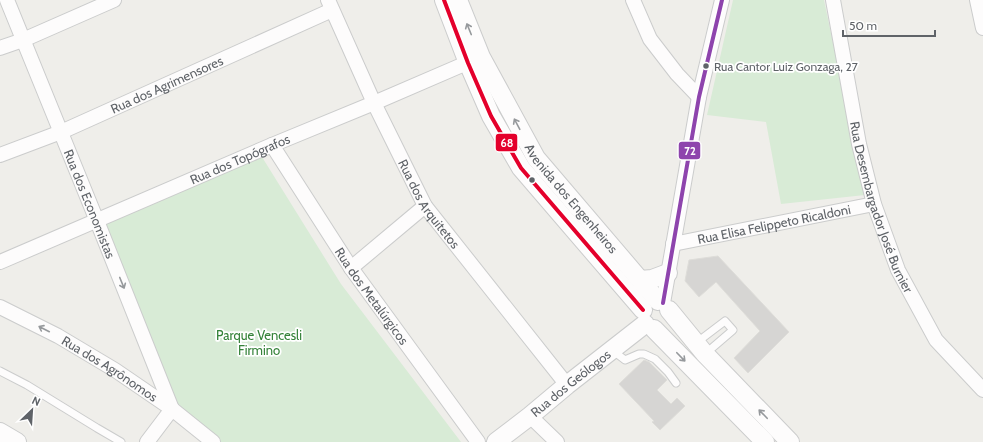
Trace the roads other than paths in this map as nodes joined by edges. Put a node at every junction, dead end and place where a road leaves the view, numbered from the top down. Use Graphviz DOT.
graph roads {
  1 [pos="7,0"];
  2 [pos="114,0"];
  3 [pos="444,0"];
  4 [pos="458,0"];
  5 [pos="633,0"];
  6 [pos="722,0"];
  7 [pos="832,0"];
  8 [pos="977,0"];
  9 [pos="330,5"];
  10 [pos="983,28"];
  11 [pos="23,40"];
  12 [pos="0,48"];
  13 [pos="474,60"];
  14 [pos="699,97"];
  15 [pos="374,103"];
  16 [pos="61,132"];
  17 [pos="272,145"];
  18 [pos="0,155"];
  19 [pos="874,204"];
  20 [pos="425,206"];
  21 [pos="97,221"];
  22 [pos="673,244"];
  23 [pos="0,262"];
  24 [pos="351,268"];
  25 [pos="668,273"];
  26 [pos="640,280"];
  27 [pos="0,307"];
  28 [pos="655,313"];
  29 [pos="612,350"];
  30 [pos="0,371"];
  31 [pos="723,373"];
  32 [pos="676,383"];
  33 [pos="567,385"];
  34 [pos="710,387"];
  35 [pos="983,390"];
  36 [pos="172,409"];
  37 [pos="530,416"];
  38 [pos="0,432"];
  39 [pos="18,442"];
  40 [pos="121,442"];
  41 [pos="147,442"];
  42 [pos="213,442"];
  43 [pos="478,442"];
  44 [pos="496,442"];
  45 [pos="557,442"];
  46 [pos="765,442"];
  47 [pos="790,442"];
  1 -- 11 [label="street, Rua dos Economistas"];
  2 -- 11 [label="street"];
  3 -- 13 [label="street, Avenida dos Engenheiros"];
  13 -- 4 [label="street, Avenida dos Engenheiros, one-way"];
  5 -- 14 [label="street"];
  6 -- 14 [label="street"];
  7 -- 19 [label="street, Rua Desembargador José Burnier"];
  8 -- 10 [label="street"];
  9 -- 15 [label="street, Rua dos Arquitetos"];
  9 -- 16 [label="street, Rua dos Agrimensores"];
  11 -- 12 [label="street"];
  11 -- 16 [label="street, Rua dos Economistas"];
  13 -- 15 [label="street, Rua dos Topógrafos"];
  26 -- 13 [label="street, Avenida dos Engenheiros, one-way"];
  13 -- 28 [label="street, Avenida dos Engenheiros"];
  14 -- 22 [label="street"];
  15 -- 17 [label="street, Rua dos Topógrafos"];
  15 -- 20 [label="street, Rua dos Arquitetos"];
  16 -- 18 [label="street, Rua dos Agrimensores"];
  16 -- 21 [label="street, Rua dos Economistas"];
  17 -- 21 [label="street, Rua dos Topógrafos"];
  17 -- 24 [label="street, Rua dos Metalúrgicos"];
  19 -- 22 [label="street, Rua Elisa Felippeto Ricaldoni"];
  19 -- 35 [label="street, Rua Desembargador José Burnier"];
  20 -- 24 [label="street"];
  20 -- 33 [label="street, Rua dos Arquitetos"];
  21 -- 23 [label="street, Rua dos Topógrafos"];
  21 -- 36 [label="street, Rua dos Economistas, one-way"];
  22 -- 25 [label="street"];
  24 -- 43 [label="street, Rua dos Metalúrgicos"];
  25 -- 26 [label="street"];
  25 -- 28 [label="street"];
  26 -- 28 [label="street, Avenida dos Engenheiros"];
  36 -- 27 [label="street, Rua dos Agrônomos, one-way"];
  28 -- 29 [label="street, Rua dos Geólogos"];
  28 -- 31 [label="street, Avenida dos Engenheiros"];
  28 -- 34 [label="street, Avenida dos Engenheiros, one-way"];
  29 -- 32 [label="lane"];
  29 -- 33 [label="street, Rua dos Geólogos"];
  30 -- 40 [label="lane"];
  31 -- 34 [label="street"];
  47 -- 31 [label="street, Avenida dos Engenheiros, one-way"];
  33 -- 37 [label="street, Rua dos Geólogos"];
  34 -- 46 [label="street, Avenida dos Engenheiros"];
  36 -- 41 [label="street"];
  36 -- 42 [label="street, Rua dos Agrônomos"];
  37 -- 44 [label="street, Rua dos Geólogos"];
  37 -- 45 [label="street"];
  38 -- 39 [label="street"];
}
